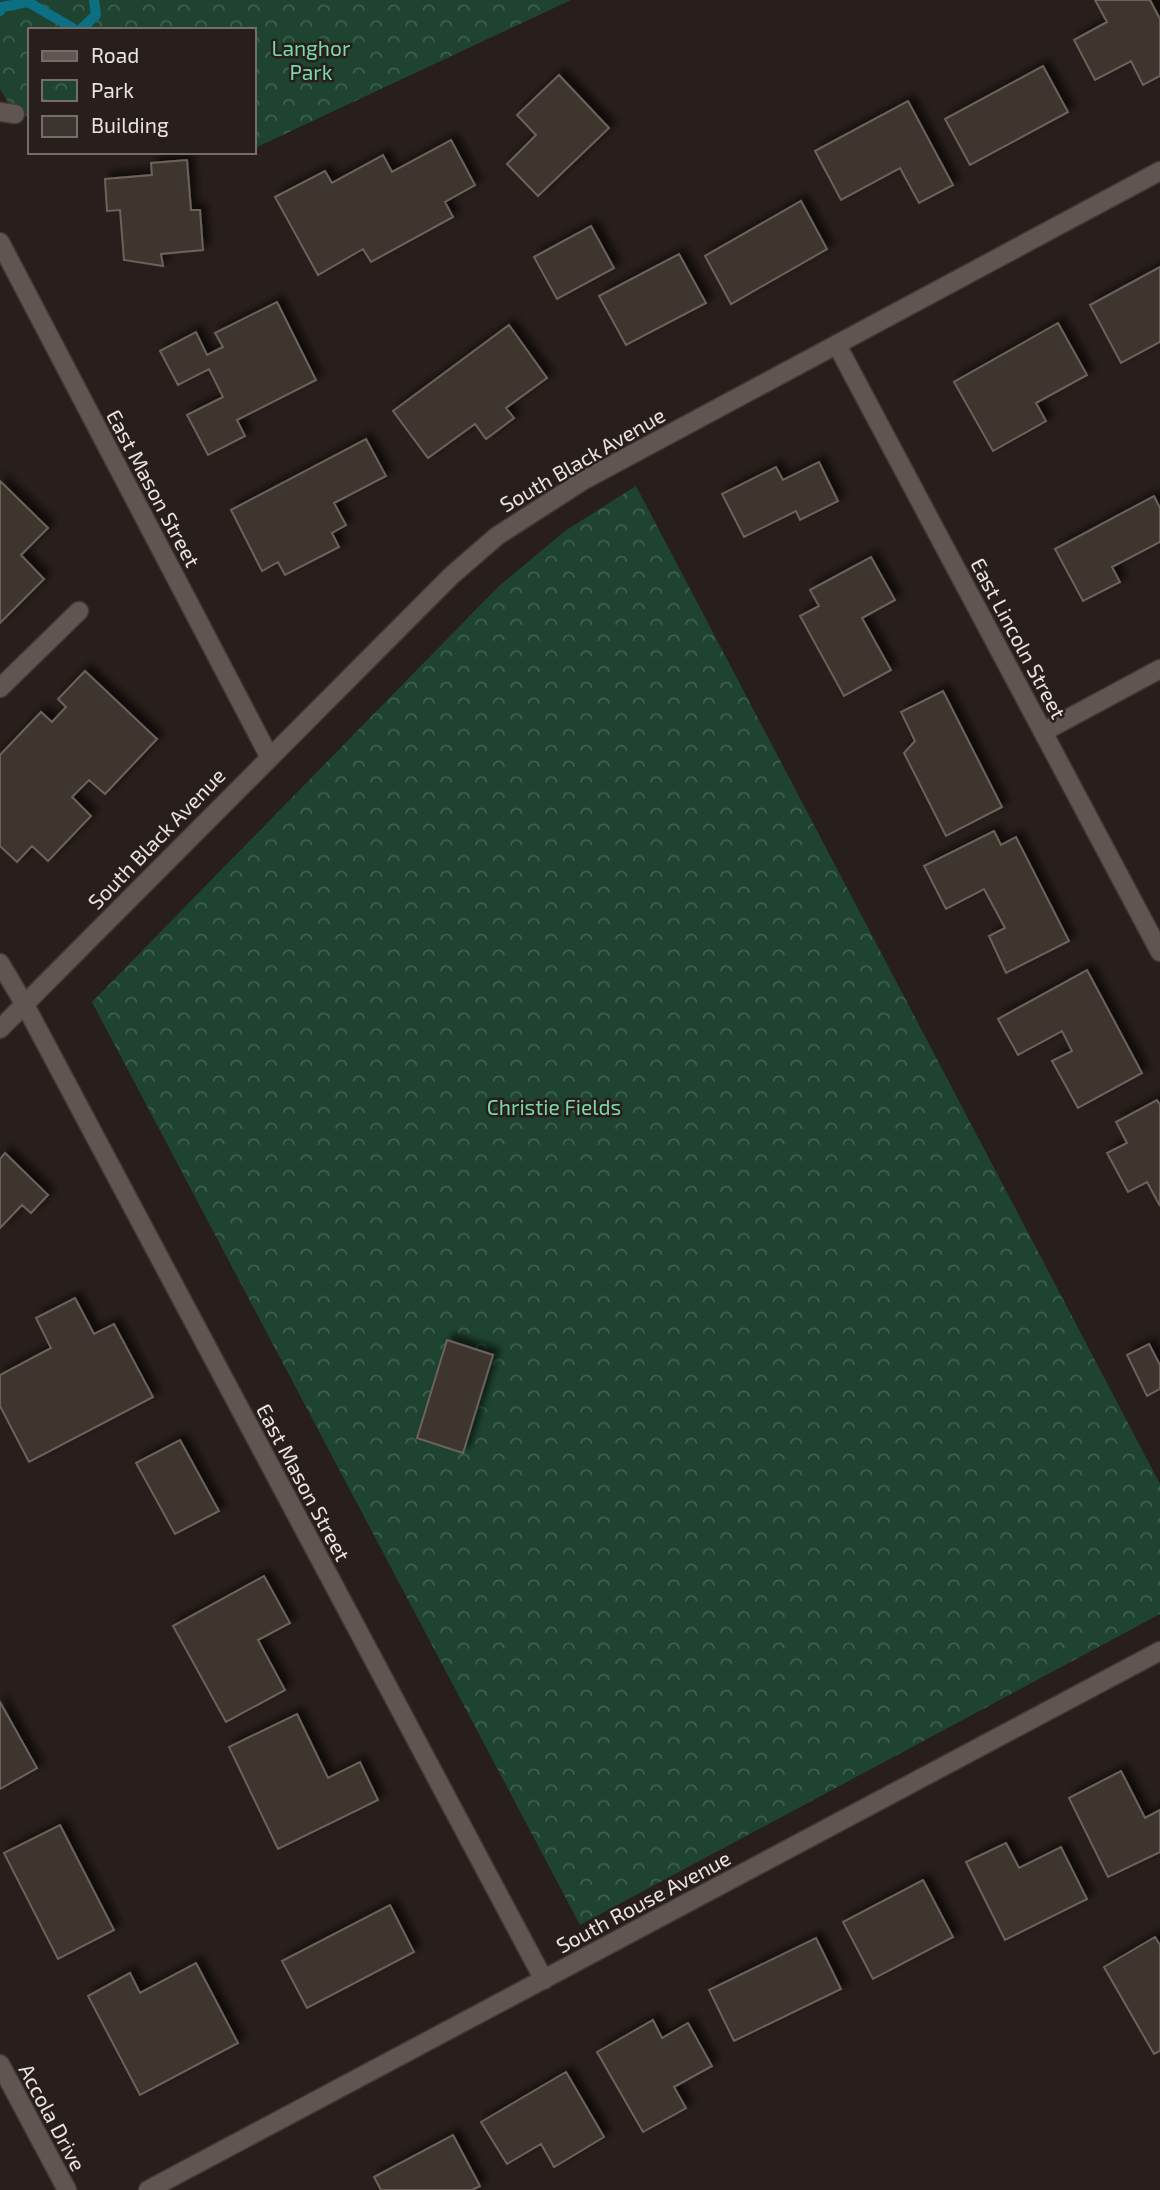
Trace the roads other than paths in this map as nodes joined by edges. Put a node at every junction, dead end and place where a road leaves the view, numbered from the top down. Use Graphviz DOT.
graph roads {
  1 [pos="1160,171"];
  2 [pos="0,242"];
  3 [pos="837,345"];
  4 [pos="79,611"];
  5 [pos="1160,669"];
  6 [pos="0,688"];
  7 [pos="1043,732"];
  8 [pos="269,756"];
  9 [pos="1160,952"];
  10 [pos="0,963"];
  11 [pos="25,1005"];
  12 [pos="0,1029"];
  13 [pos="1160,1651"];
  14 [pos="544,1980"];
  15 [pos="0,2064"];
  16 [pos="67,2190"];
  17 [pos="148,2190"];
  1 -- 3 [label="street, South Black Avenue"];
  2 -- 8 [label="street, East Mason Street"];
  3 -- 7 [label="street, East Lincoln Street"];
  3 -- 8 [label="street, South Black Avenue"];
  4 -- 6 [label="street"];
  5 -- 7 [label="street"];
  7 -- 9 [label="street, East Lincoln Street"];
  8 -- 11 [label="street, South Black Avenue"];
  10 -- 11 [label="street, East Mason Street"];
  11 -- 12 [label="street, South Black Avenue"];
  11 -- 14 [label="street, East Mason Street"];
  13 -- 14 [label="street, South Rouse Avenue"];
  14 -- 17 [label="street, South Rouse Avenue"];
  15 -- 16 [label="street, Accola Drive"];
}
